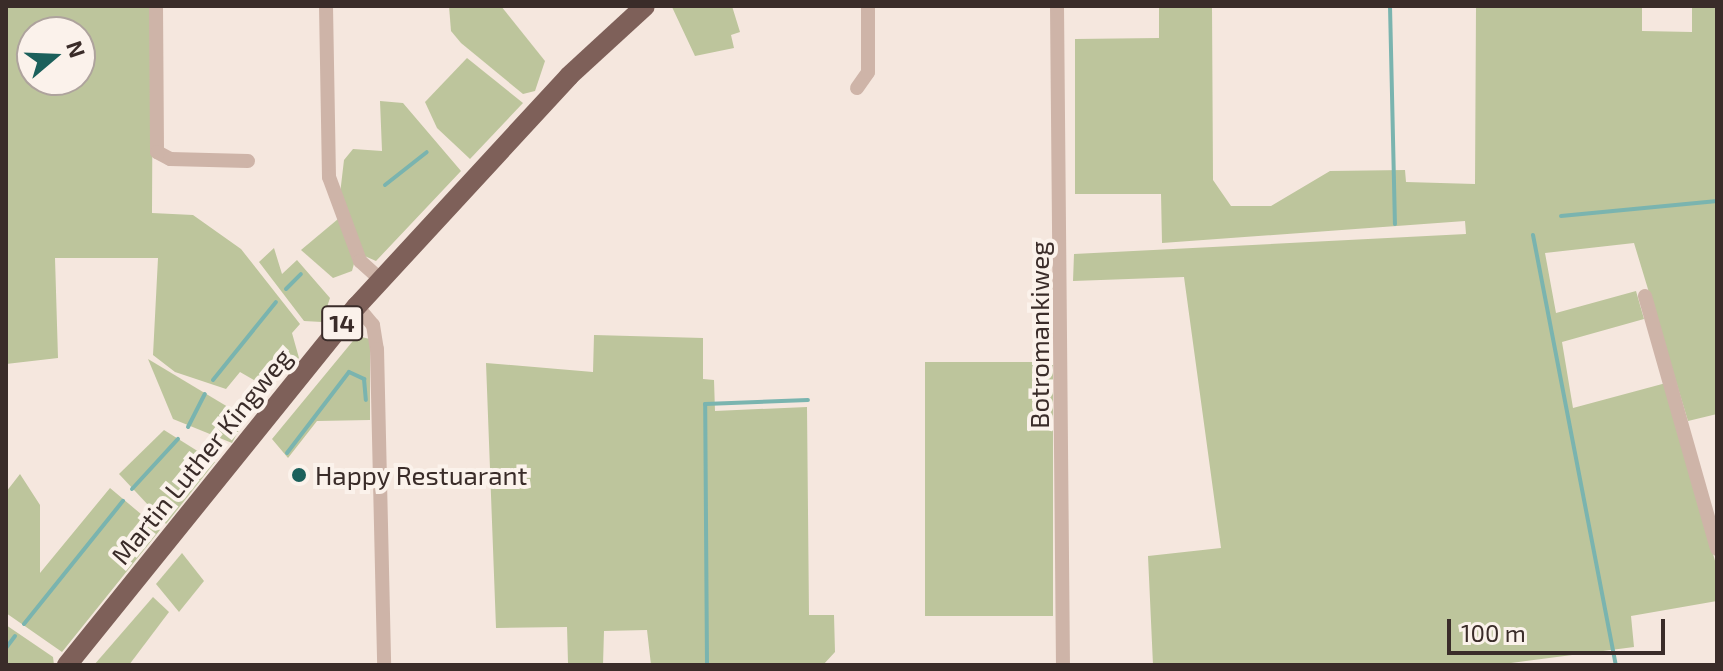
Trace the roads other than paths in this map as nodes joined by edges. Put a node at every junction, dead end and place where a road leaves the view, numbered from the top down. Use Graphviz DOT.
graph roads {
  1 [pos="156,6"];
  2 [pos="326,6"];
  3 [pos="645,6"];
  4 [pos="868,6"];
  5 [pos="1057,6"];
  6 [pos="857,88"];
  7 [pos="248,161"];
  8 [pos="381,280"];
  9 [pos="1645,296"];
  10 [pos="357,306"];
  11 [pos="1717,549"];
  12 [pos="67,665"];
  13 [pos="384,665"];
  14 [pos="1063,665"];
  1 -- 7 [label="street"];
  2 -- 8 [label="street"];
  3 -- 8 [label="main road, Martin Luther Kingweg / 14"];
  4 -- 6 [label="street"];
  5 -- 14 [label="street, Botromankiweg"];
  8 -- 10 [label="main road, Martin Luther Kingweg / 14"];
  9 -- 11 [label="street"];
  10 -- 12 [label="main road, Martin Luther Kingweg / 14"];
  10 -- 13 [label="street"];
}
